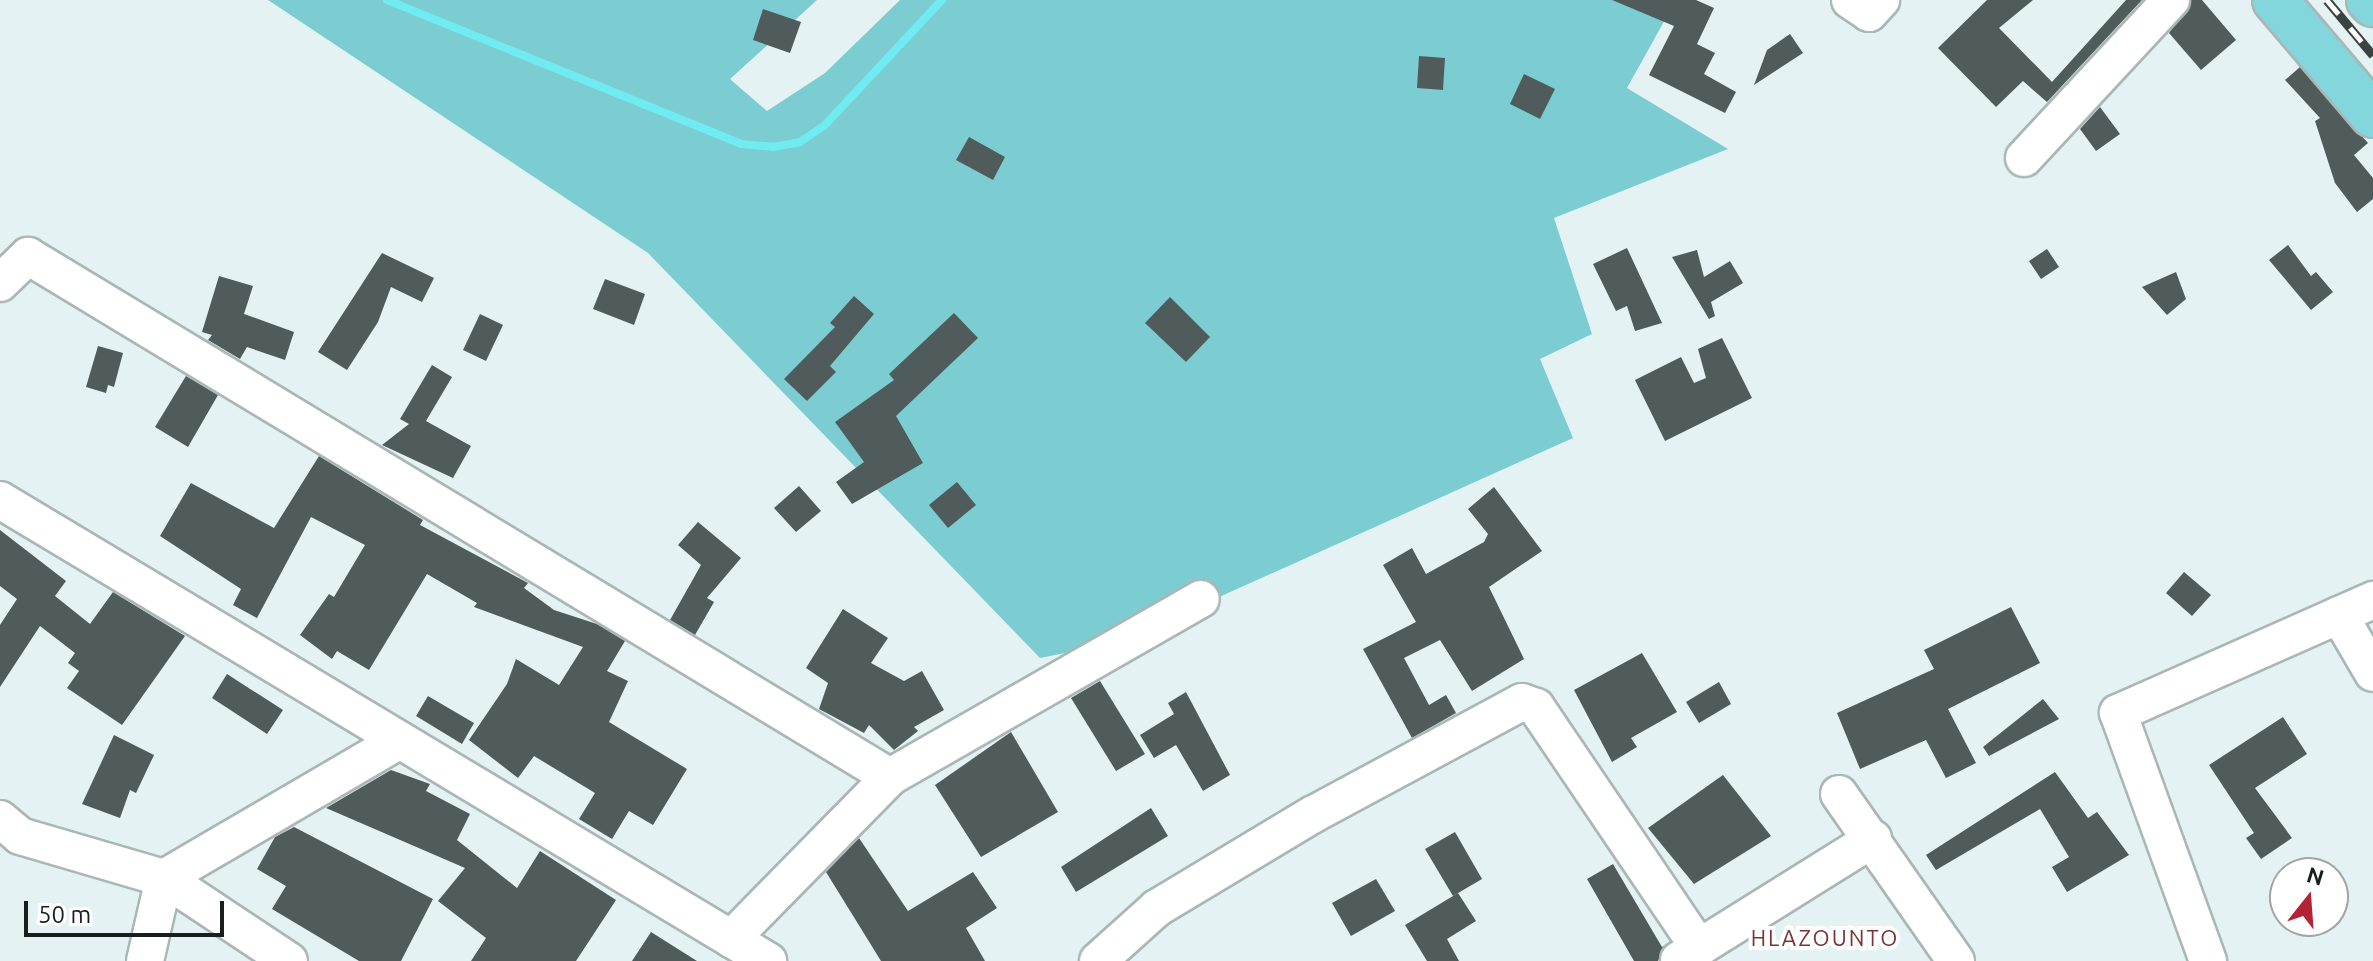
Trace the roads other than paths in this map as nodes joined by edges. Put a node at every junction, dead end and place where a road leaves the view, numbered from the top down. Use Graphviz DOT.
graph roads {
  1 [pos="1850,0"];
  2 [pos="1881,0"];
  3 [pos="2171,0"];
  4 [pos="2275,0"];
  5 [pos="2373,115"];
  6 [pos="2024,158"];
  7 [pos="0,283"];
  8 [pos="0,500"];
  9 [pos="1201,599"];
  10 [pos="2373,600"];
  11 [pos="2339,615"];
  12 [pos="2373,673"];
  13 [pos="400,740"];
  14 [pos="890,777"];
  15 [pos="1839,794"];
  16 [pos="0,819"];
  17 [pos="1873,839"];
  18 [pos="164,878"];
  19 [pos="731,939"];
  20 [pos="1688,955"];
  21 [pos="145,961"];
  22 [pos="289,961"];
  23 [pos="768,961"];
  24 [pos="1098,961"];
  25 [pos="1956,961"];
  26 [pos="2208,961"];
  1 -- 2 [label="street"];
  3 -- 6 [label="street"];
  4 -- 5 [label="main road"];
  7 -- 14 [label="street"];
  8 -- 13 [label="street"];
  9 -- 14 [label="street"];
  10 -- 11 [label="street"];
  11 -- 12 [label="street"];
  11 -- 26 [label="street"];
  13 -- 18 [label="street"];
  13 -- 19 [label="street"];
  14 -- 19 [label="street"];
  15 -- 17 [label="street"];
  16 -- 18 [label="street"];
  17 -- 20 [label="street"];
  17 -- 25 [label="street"];
  18 -- 21 [label="street"];
  18 -- 22 [label="street"];
  19 -- 23 [label="street"];
  20 -- 24 [label="street"];
}
